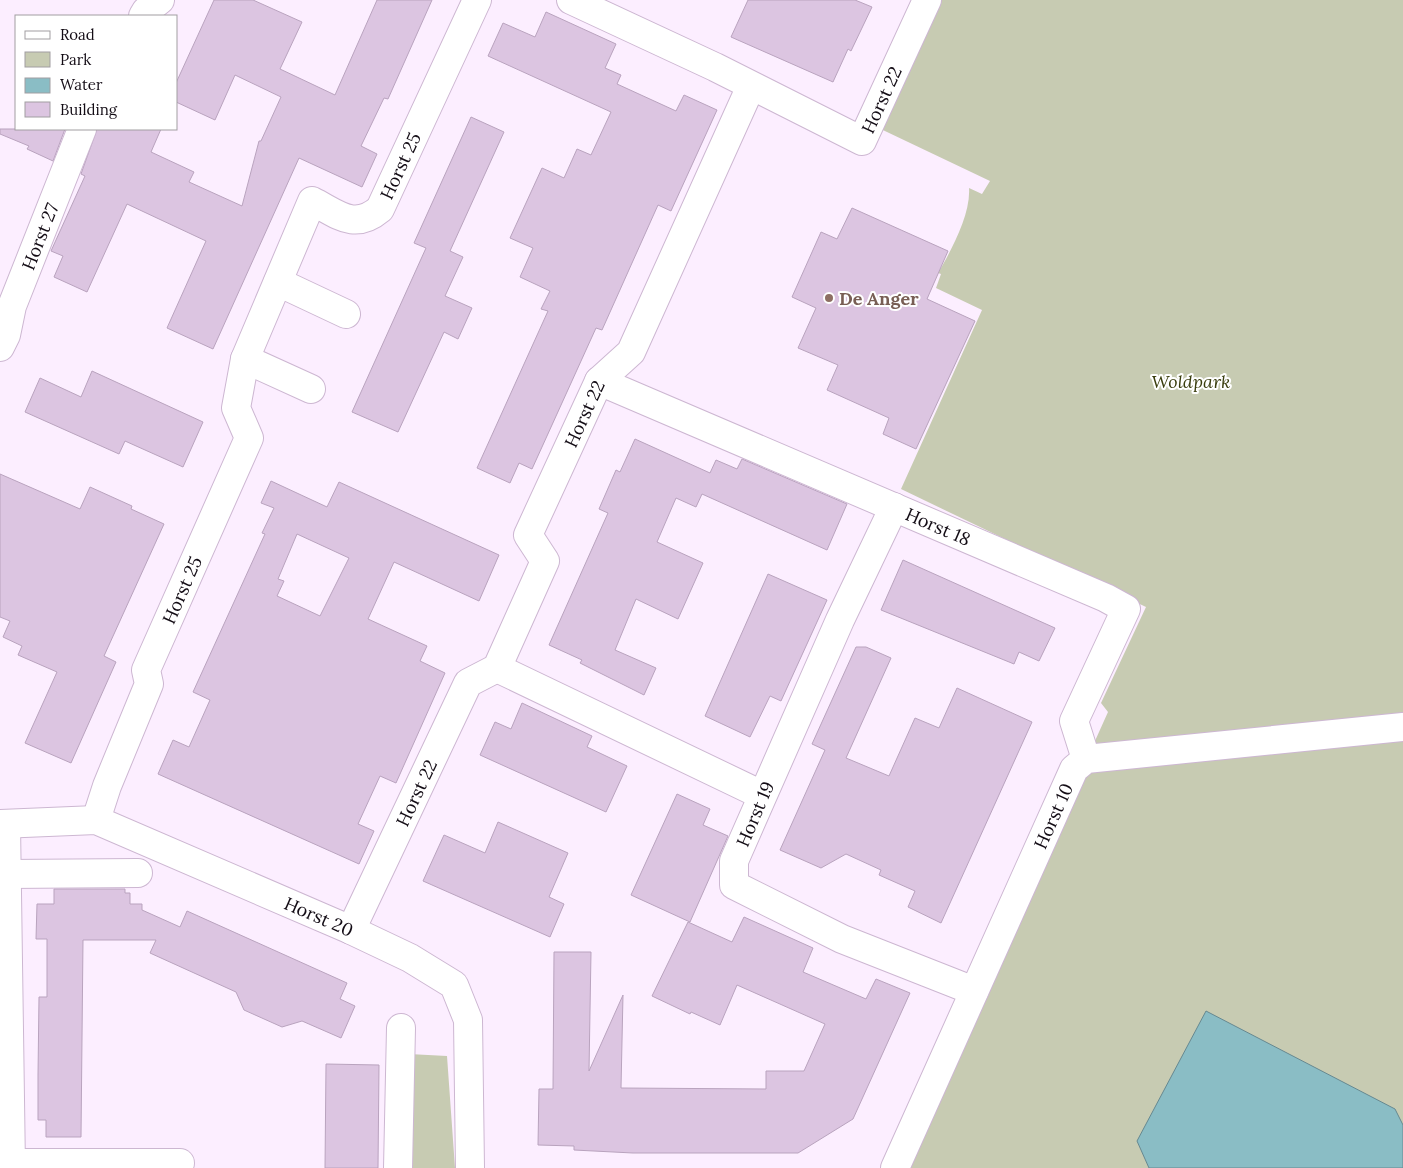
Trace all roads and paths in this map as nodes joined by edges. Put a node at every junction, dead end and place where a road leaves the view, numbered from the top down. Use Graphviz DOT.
graph roads {
  1 [pos="160,0"];
  2 [pos="477,0"];
  3 [pos="571,0"];
  4 [pos="927,0"];
  5 [pos="144,15"];
  6 [pos="751,86"];
  7 [pos="82,130"];
  8 [pos="278,282"];
  9 [pos="346,314"];
  10 [pos="0,347"];
  11 [pos="245,359"];
  12 [pos="599,381"];
  13 [pos="311,389"];
  14 [pos="894,507"];
  15 [pos="497,668"];
  16 [pos="1403,727"];
  17 [pos="1086,759"];
  18 [pos="762,795"];
  19 [pos="96,820"];
  20 [pos="3,824"];
  21 [pos="138,873"];
  22 [pos="7,874"];
  23 [pos="351,930"];
  24 [pos="974,991"];
  25 [pos="4,1020"];
  26 [pos="400,1028"];
  27 [pos="180,1163"];
  28 [pos="7,1164"];
  29 [pos="398,1168"];
  30 [pos="470,1168"];
  31 [pos="895,1168"];
  1 -- 5 [label="street"];
  2 -- 8 [label="street, Horst 25"];
  3 -- 6 [label="street, Horst 22"];
  4 -- 6 [label="street, Horst 22"];
  6 -- 12 [label="street, Horst 22"];
  7 -- 10 [label="street, Horst 27"];
  8 -- 9 [label="street"];
  8 -- 11 [label="street, Horst 25"];
  11 -- 13 [label="street"];
  11 -- 19 [label="street, Horst 25"];
  12 -- 14 [label="street, Horst 18"];
  12 -- 15 [label="street, Horst 22"];
  14 -- 17 [label="street, Horst 18"];
  14 -- 18 [label="street, Horst 19"];
  15 -- 18 [label="street"];
  15 -- 23 [label="street, Horst 22"];
  16 -- 17 [label="street"];
  17 -- 24 [label="street, Horst 10"];
  18 -- 24 [label="street, Horst 19"];
  19 -- 20 [label="street, Horst 20"];
  19 -- 23 [label="street, Horst 20"];
  20 -- 22 [label="street"];
  21 -- 22 [label="street"];
  22 -- 25 [label="street"];
  23 -- 30 [label="street, Horst 20"];
  24 -- 31 [label="street, Horst 10"];
  25 -- 28 [label="street"];
  26 -- 29 [label="street"];
  27 -- 28 [label="street"];
}
